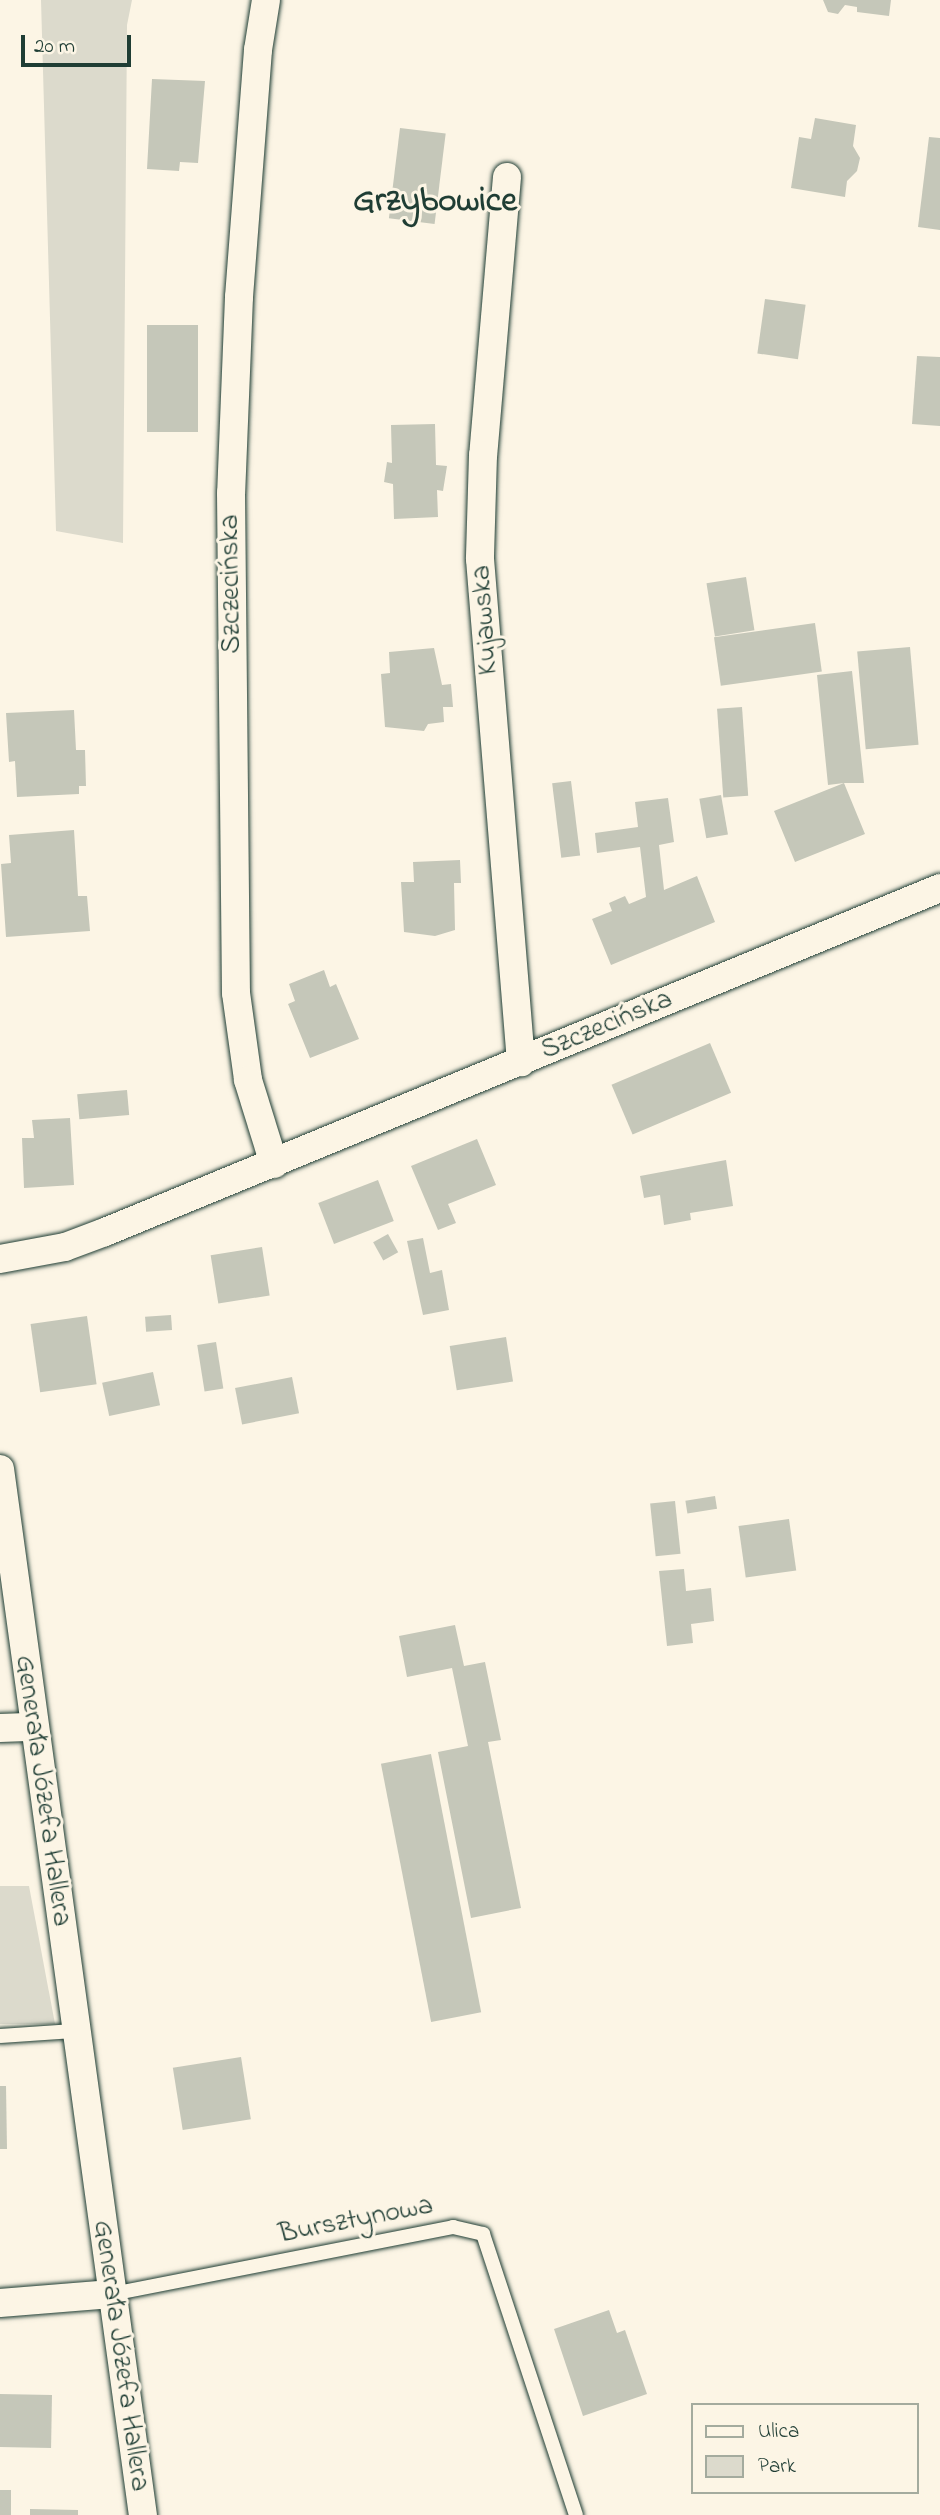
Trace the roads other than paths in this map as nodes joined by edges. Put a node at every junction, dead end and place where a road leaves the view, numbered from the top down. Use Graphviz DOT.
graph roads {
  1 [pos="266,0"];
  2 [pos="507,177"];
  3 [pos="940,888"];
  4 [pos="521,1062"];
  5 [pos="274,1164"];
  6 [pos="0,1259"];
  7 [pos="0,1469"];
  8 [pos="34,1727"];
  9 [pos="0,1728"];
  10 [pos="74,2031"];
  11 [pos="0,2036"];
  12 [pos="112,2294"];
  13 [pos="0,2303"];
  14 [pos="143,2515"];
  15 [pos="576,2515"];
  1 -- 5 [label="street, Szczecińska"];
  2 -- 4 [label="street, Kujawska"];
  3 -- 4 [label="street, Szczecińska"];
  4 -- 5 [label="street, Szczecińska"];
  5 -- 6 [label="street, Szczecińska"];
  7 -- 8 [label="street, Generała Józefa Hallera"];
  8 -- 9 [label="street"];
  8 -- 10 [label="street, Generała Józefa Hallera"];
  10 -- 11 [label="lane"];
  10 -- 12 [label="street, Generała Józefa Hallera"];
  12 -- 13 [label="street"];
  12 -- 14 [label="street, Generała Józefa Hallera"];
  12 -- 15 [label="lane, Bursztynowa"];
}
